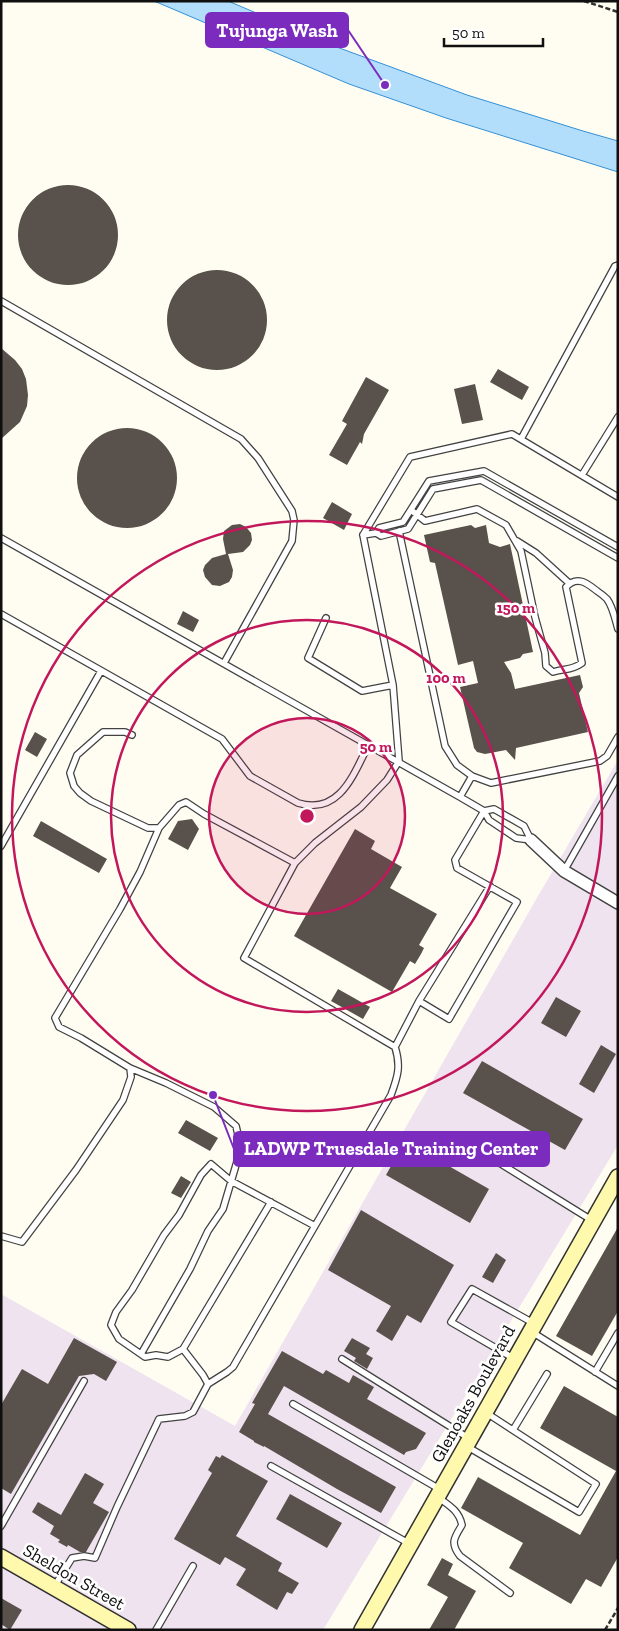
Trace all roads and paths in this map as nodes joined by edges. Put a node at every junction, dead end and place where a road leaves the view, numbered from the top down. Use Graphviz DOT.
graph roads {
  1 [pos="584,1"];
  2 [pos="618,12"];
  3 [pos="618,265"];
  4 [pos="1,301"];
  5 [pos="618,417"];
  6 [pos="521,439"];
  7 [pos="582,475"];
  8 [pos="618,497"];
  9 [pos="411,510"];
  10 [pos="417,514"];
  11 [pos="399,531"];
  12 [pos="376,533"];
  13 [pos="363,535"];
  14 [pos="1,538"];
  15 [pos="515,540"];
  16 [pos="618,547"];
  17 [pos="618,558"];
  18 [pos="569,583"];
  19 [pos="1,614"];
  20 [pos="326,618"];
  21 [pos="618,629"];
  22 [pos="224,663"];
  23 [pos="101,671"];
  24 [pos="393,685"];
  25 [pos="132,735"];
  26 [pos="618,737"];
  27 [pos="368,744"];
  28 [pos="399,761"];
  29 [pos="472,776"];
  30 [pos="618,776"];
  31 [pos="460,797"];
  32 [pos="484,810"];
  33 [pos="159,828"];
  34 [pos="531,840"];
  35 [pos="1,846"];
  36 [pos="295,863"];
  37 [pos="564,871"];
  38 [pos="490,886"];
  39 [pos="618,903"];
  40 [pos="419,1001"];
  41 [pos="395,1047"];
  42 [pos="130,1068"];
  43 [pos="461,1139"];
  44 [pos="618,1177"];
  45 [pos="231,1181"];
  46 [pos="270,1202"];
  47 [pos="593,1221"];
  48 [pos="315,1226"];
  49 [pos="1,1236"];
  50 [pos="533,1328"];
  51 [pos="618,1333"];
  52 [pos="183,1349"];
  53 [pos="141,1354"];
  54 [pos="342,1359"];
  55 [pos="515,1359"];
  56 [pos="595,1372"];
  57 [pos="547,1374"];
  58 [pos="84,1382"];
  59 [pos="208,1384"];
  60 [pos="618,1386"];
  61 [pos="293,1404"];
  62 [pos="485,1412"];
  63 [pos="513,1430"];
  64 [pos="468,1443"];
  65 [pos="271,1466"];
  66 [pos="439,1493"];
  67 [pos="1,1526"];
  68 [pos="410,1544"];
  69 [pos="1,1557"];
  70 [pos="192,1566"];
  71 [pos="54,1587"];
  72 [pos="510,1593"];
  73 [pos="618,1608"];
  74 [pos="128,1630"];
  75 [pos="156,1630"];
  76 [pos="362,1630"];
  77 [pos="605,1630"];
  1 -- 2 [label="path"];
  3 -- 6 [label="lane"];
  4 -- 22 [label="lane"];
  5 -- 7 [label="lane"];
  6 -- 7 [label="lane"];
  6 -- 13 [label="lane"];
  7 -- 8 [label="lane"];
  9 -- 10 [label="lane"];
  9 -- 12 [label="lane"];
  9 -- 16 [label="lane"];
  10 -- 11 [label="lane"];
  10 -- 15 [label="lane"];
  10 -- 17 [label="lane"];
  11 -- 12 [label="lane"];
  11 -- 29 [label="lane"];
  12 -- 13 [label="lane"];
  13 -- 24 [label="lane"];
  14 -- 22 [label="lane"];
  15 -- 18 [label="lane"];
  15 -- 18 [label="lane"];
  18 -- 21 [label="lane"];
  19 -- 23 [label="lane"];
  20 -- 24 [label="lane"];
  22 -- 27 [label="lane"];
  23 -- 27 [label="lane"];
  23 -- 35 [label="lane"];
  24 -- 28 [label="lane"];
  25 -- 33 [label="lane"];
  26 -- 29 [label="lane"];
  27 -- 28 [label="lane"];
  28 -- 31 [label="lane"];
  28 -- 36 [label="lane"];
  29 -- 31 [label="lane"];
  30 -- 37 [label="lane"];
  31 -- 32 [label="lane"];
  32 -- 34 [label="lane"];
  32 -- 34 [label="lane"];
  32 -- 38 [label="lane"];
  33 -- 36 [label="lane"];
  33 -- 42 [label="lane"];
  34 -- 37 [label="street"];
  36 -- 41 [label="lane"];
  37 -- 39 [label="street"];
  38 -- 40 [label="lane"];
  38 -- 40 [label="lane"];
  40 -- 41 [label="lane"];
  41 -- 48 [label="lane"];
  42 -- 45 [label="lane"];
  42 -- 49 [label="lane"];
  43 -- 47 [label="lane"];
  44 -- 47 [label="main road, Glenoaks Boulevard"];
  45 -- 46 [label="lane"];
  45 -- 53 [label="lane"];
  45 -- 53 [label="lane"];
  46 -- 48 [label="lane"];
  46 -- 52 [label="lane"];
  47 -- 50 [label="main road, Glenoaks Boulevard"];
  48 -- 59 [label="lane"];
  50 -- 55 [label="main road, Glenoaks Boulevard"];
  50 -- 55 [label="lane"];
  50 -- 56 [label="lane"];
  51 -- 56 [label="lane"];
  52 -- 53 [label="lane"];
  52 -- 59 [label="lane"];
  54 -- 64 [label="lane"];
  55 -- 62 [label="main road, Glenoaks Boulevard"];
  56 -- 60 [label="lane"];
  57 -- 63 [label="lane"];
  58 -- 67 [label="lane"];
  59 -- 71 [label="lane"];
  61 -- 66 [label="lane"];
  62 -- 63 [label="lane"];
  62 -- 64 [label="main road, Glenoaks Boulevard"];
  63 -- 64 [label="lane"];
  64 -- 66 [label="main road, Glenoaks Boulevard"];
  65 -- 68 [label="lane"];
  66 -- 68 [label="main road, Glenoaks Boulevard"];
  66 -- 72 [label="lane"];
  68 -- 76 [label="main road, Glenoaks Boulevard"];
  69 -- 71 [label="main road, Sheldon Street"];
  70 -- 75 [label="lane"];
  71 -- 74 [label="main road, Sheldon Street"];
  73 -- 77 [label="path"];
}
